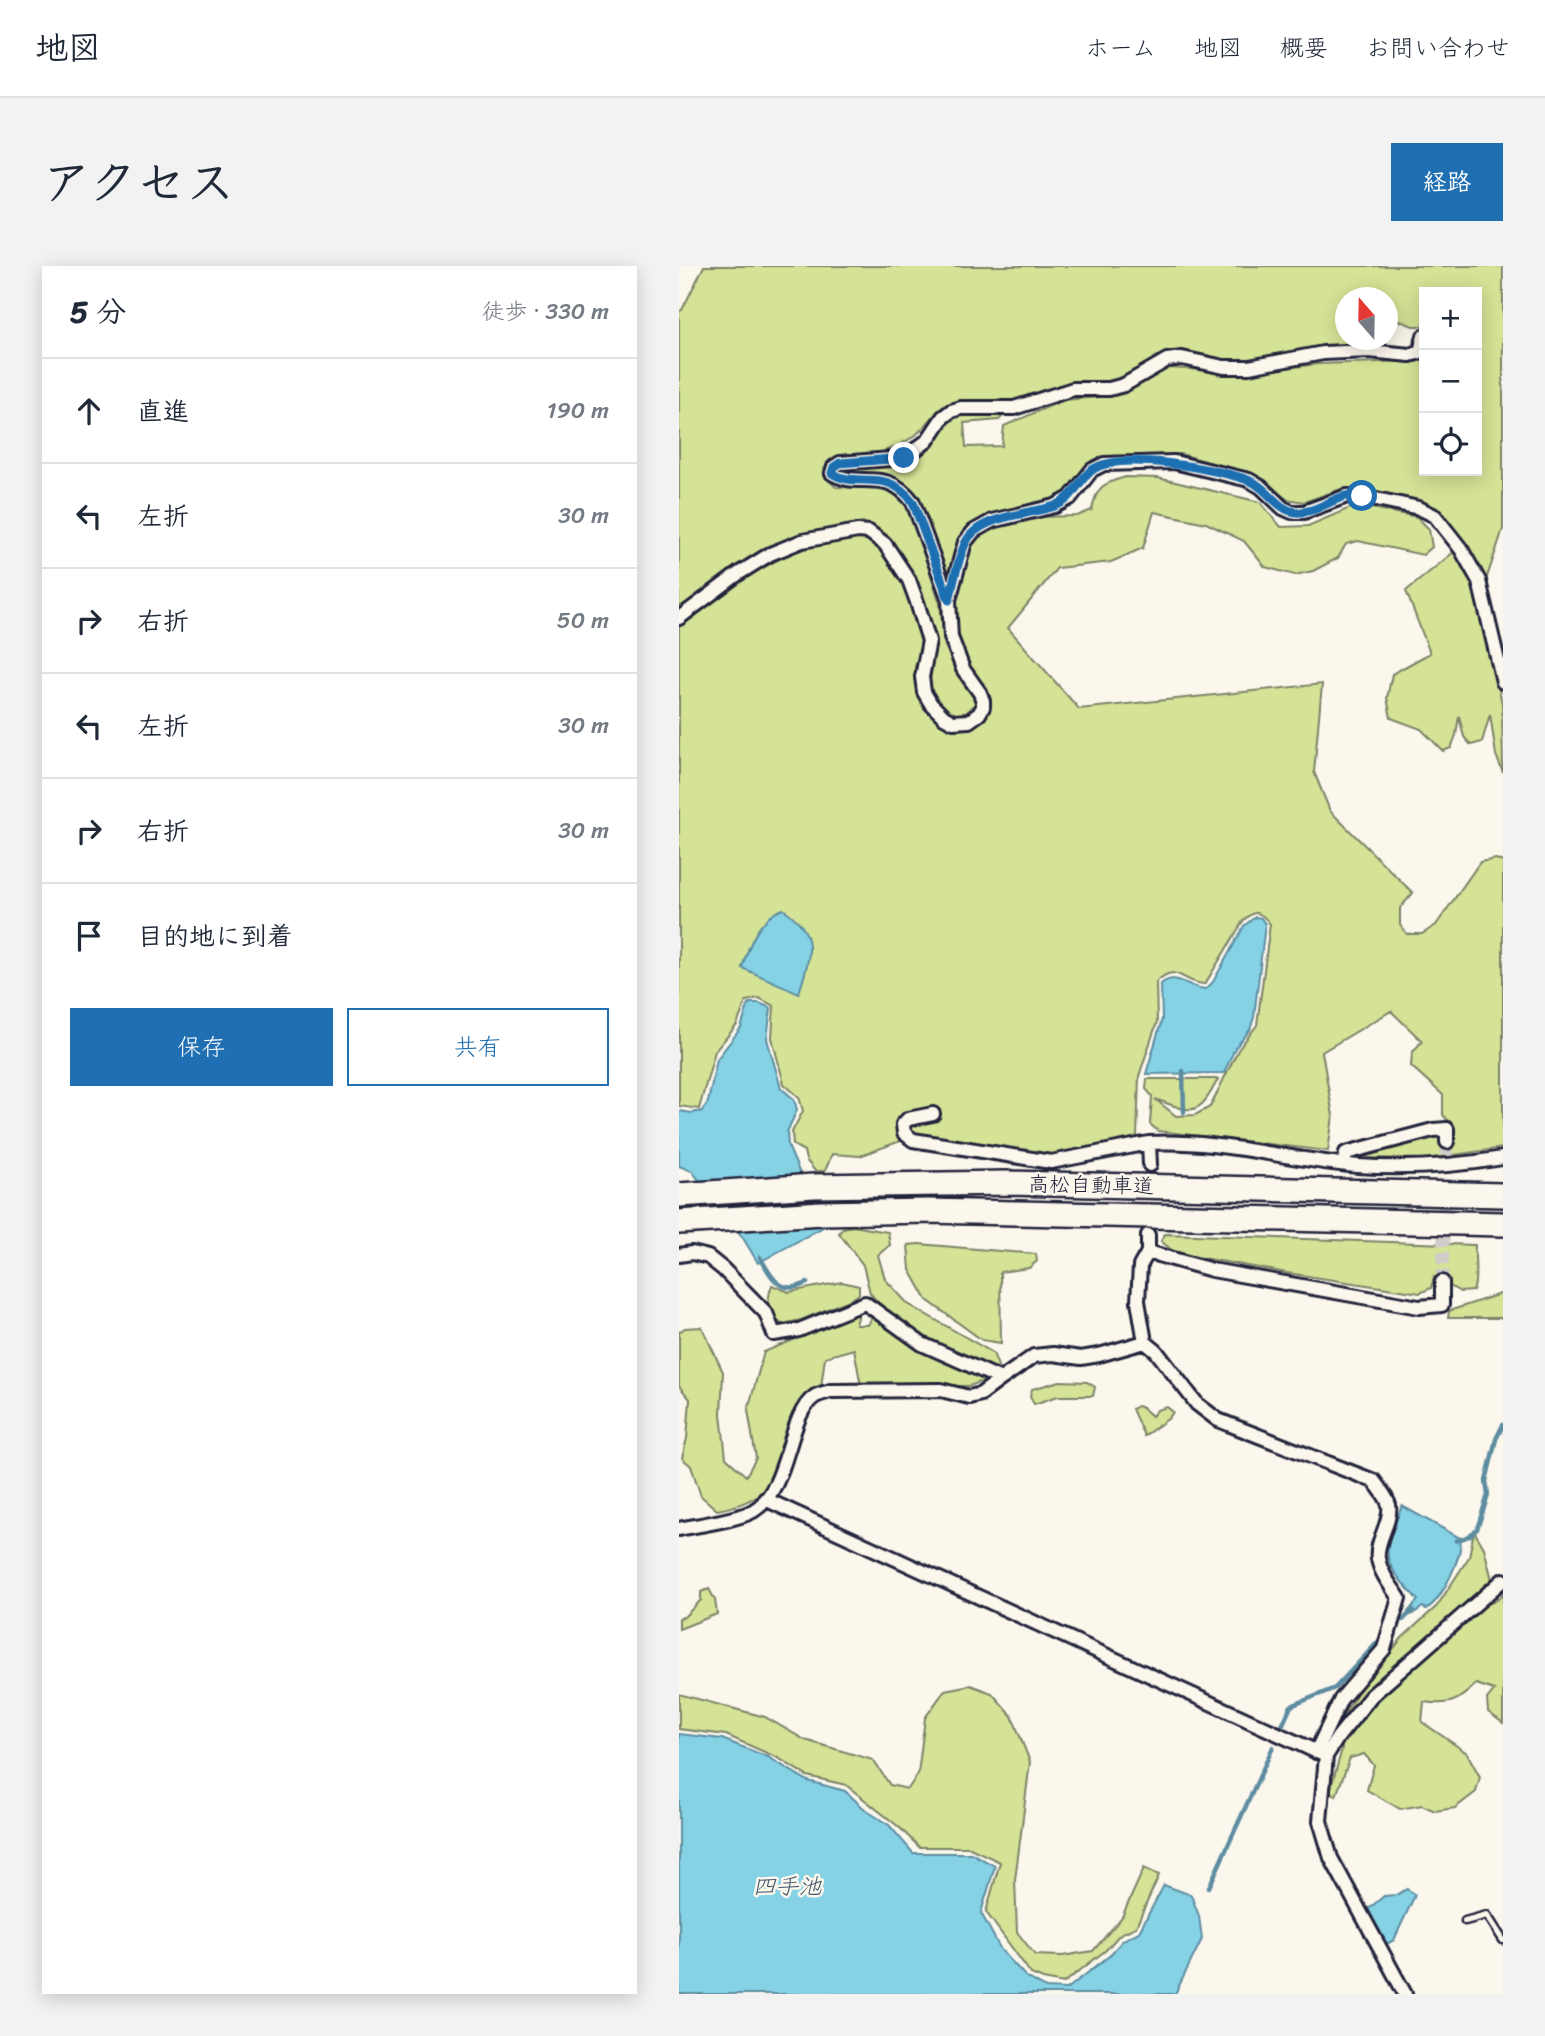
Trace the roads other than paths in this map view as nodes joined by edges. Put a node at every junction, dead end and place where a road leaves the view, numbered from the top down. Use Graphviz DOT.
graph roads {
  1 [pos="1419,353"];
  2 [pos="949,600"];
  3 [pos="679,618"];
  4 [pos="1503,682"];
  5 [pos="933,1114"];
  6 [pos="1447,1142"];
  7 [pos="1149,1143"];
  8 [pos="1503,1158"];
  9 [pos="1343,1164"];
  10 [pos="1150,1165"];
  11 [pos="1503,1193"];
  12 [pos="684,1195"];
  13 [pos="679,1222"];
  14 [pos="1503,1223"];
  15 [pos="1148,1236"];
  16 [pos="1148,1252"];
  17 [pos="679,1255"];
  18 [pos="1442,1282"];
  19 [pos="1145,1342"];
  20 [pos="1001,1379"];
  21 [pos="765,1499"];
  22 [pos="679,1529"];
  23 [pos="1503,1580"];
  24 [pos="1321,1754"];
  25 [pos="1465,1921"];
  26 [pos="1503,1940"];
  27 [pos="1405,1994"];
  1 -- 2 [label="street"];
  2 -- 3 [label="street"];
  2 -- 4 [label="street"];
  5 -- 7 [label="street"];
  6 -- 9 [label="street"];
  7 -- 9 [label="street"];
  7 -- 10 [label="street"];
  8 -- 9 [label="street"];
  11 -- 12 [label="highway, 高松自動車道"];
  13 -- 14 [label="highway, 高松自動車道"];
  15 -- 16 [label="street"];
  16 -- 18 [label="street"];
  16 -- 19 [label="street"];
  17 -- 20 [label="street"];
  19 -- 20 [label="street"];
  19 -- 24 [label="street"];
  20 -- 21 [label="street"];
  21 -- 22 [label="street"];
  21 -- 24 [label="street"];
  23 -- 24 [label="street"];
  24 -- 27 [label="street"];
  25 -- 26 [label="lane"];
}
